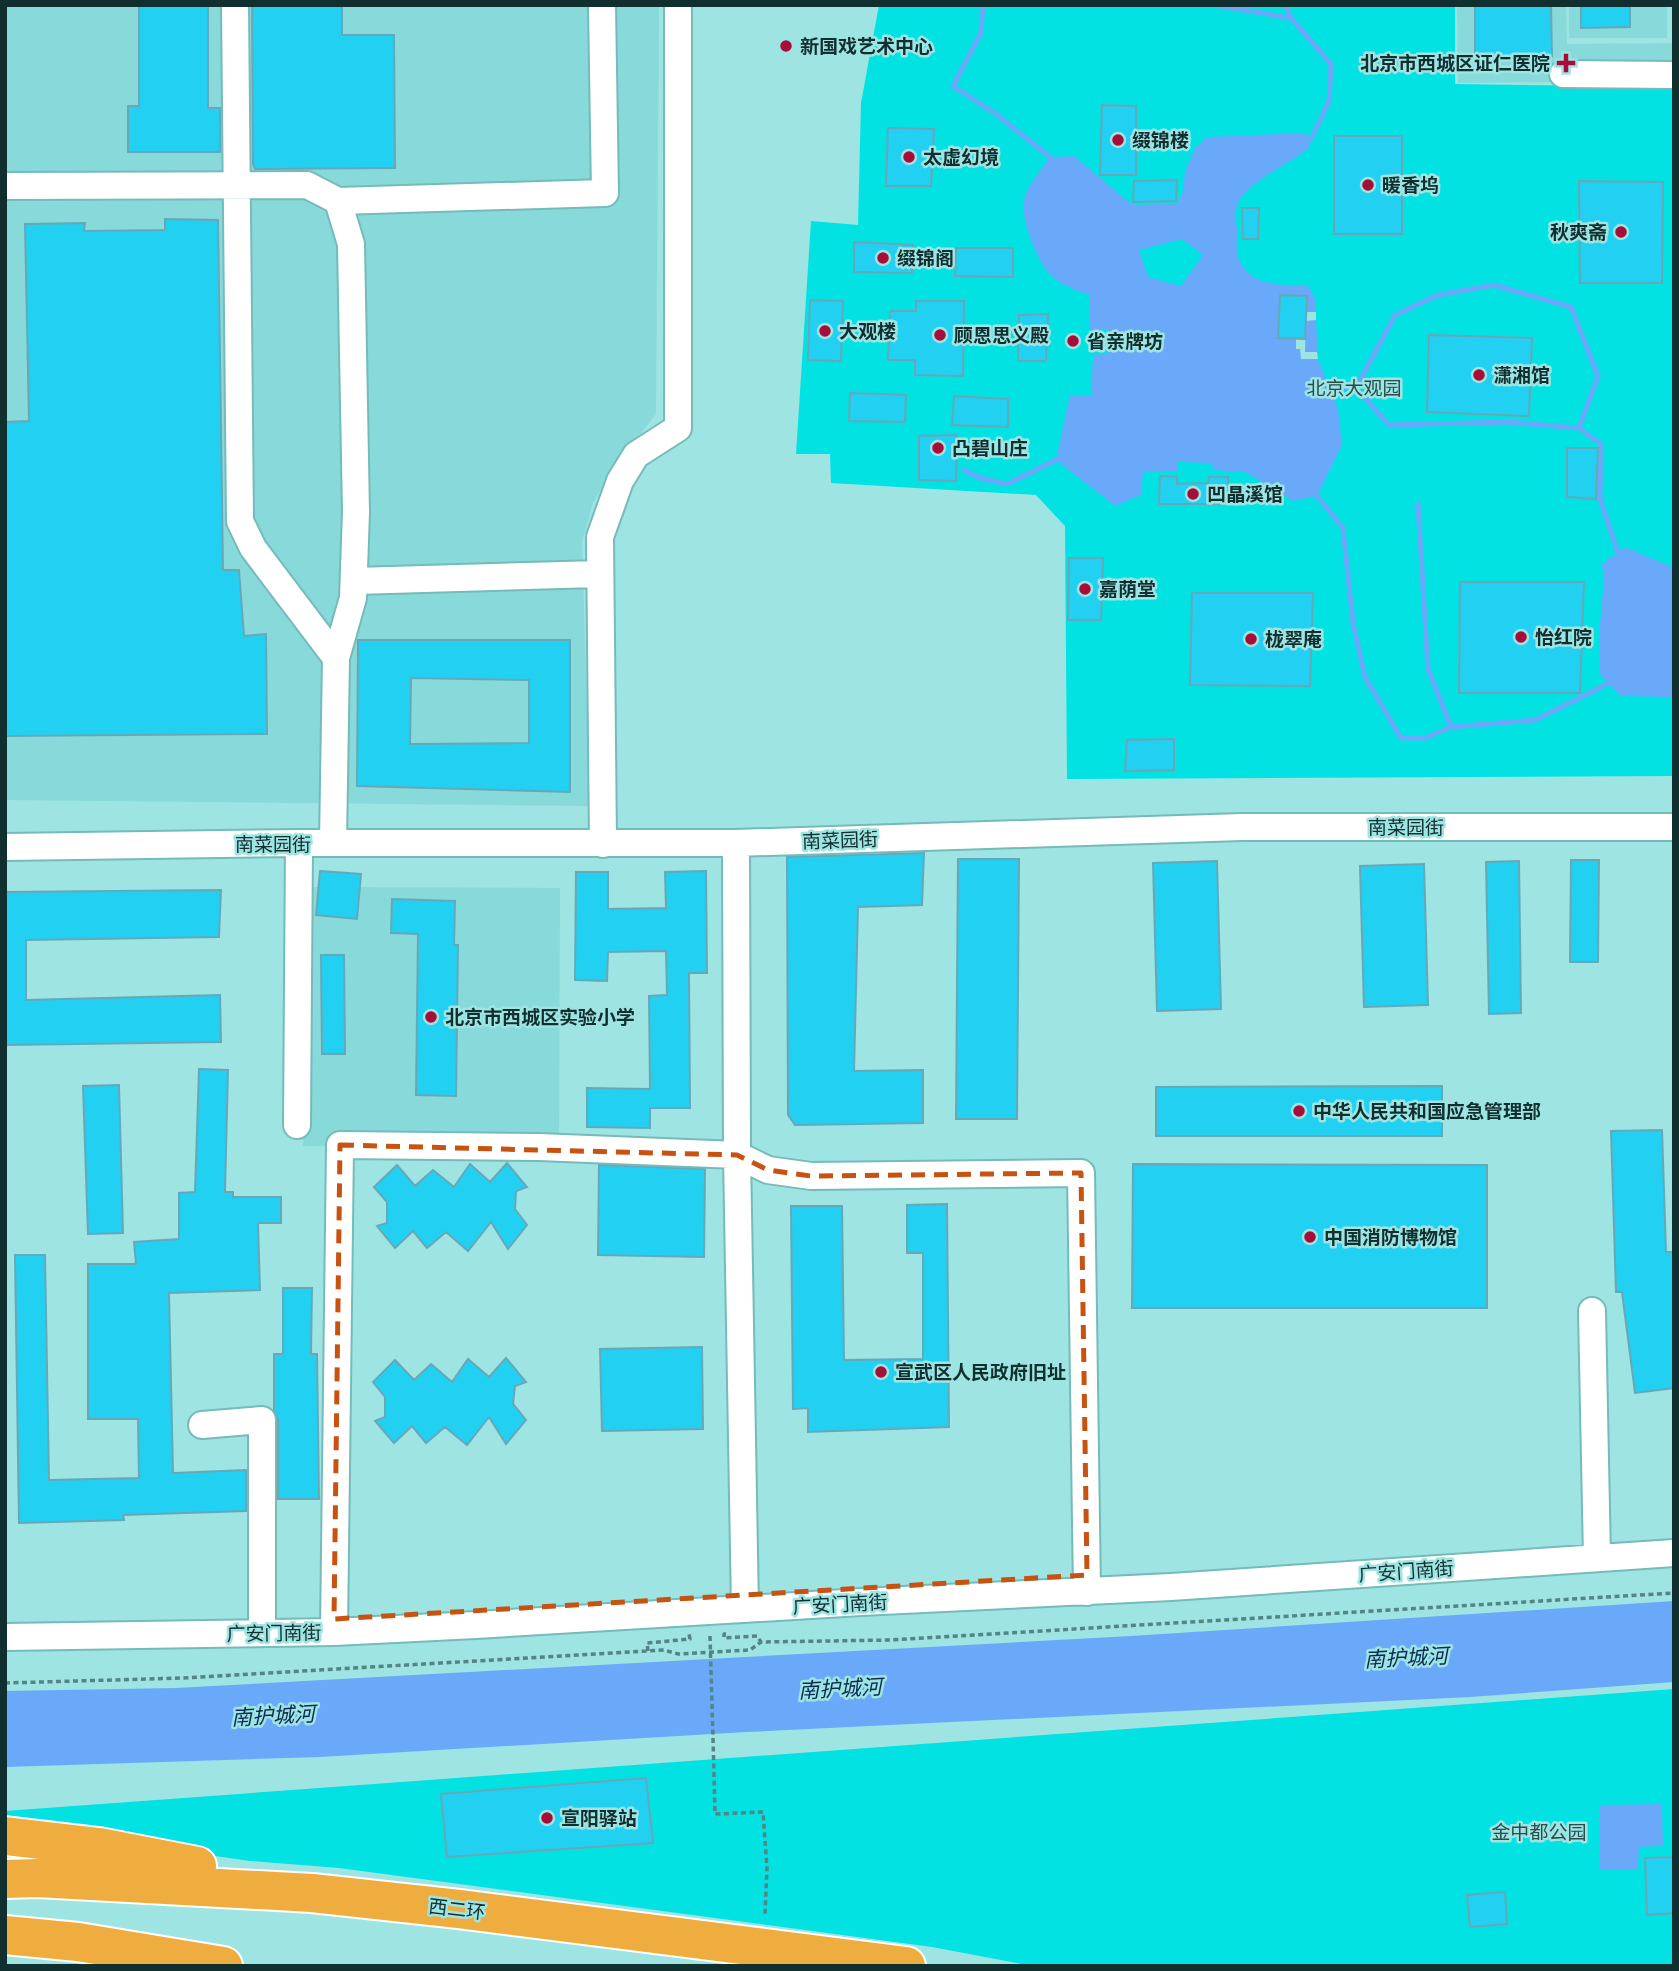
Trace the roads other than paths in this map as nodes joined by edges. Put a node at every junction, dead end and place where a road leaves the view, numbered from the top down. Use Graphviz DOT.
graph roads {
  1 [pos="235,5"];
  2 [pos="602,5"];
  3 [pos="678,5"];
  4 [pos="1563,74"];
  5 [pos="1674,75"];
  6 [pos="237,185"];
  7 [pos="5,187"];
  8 [pos="338,201"];
  9 [pos="598,574"];
  10 [pos="355,581"];
  11 [pos="336,658"];
  12 [pos="1674,827"];
  13 [pos="299,843"];
  14 [pos="332,843"];
  15 [pos="603,844"];
  16 [pos="736,844"];
  17 [pos="5,847"];
  18 [pos="296,1125"];
  19 [pos="737,1155"];
  20 [pos="1592,1311"];
  21 [pos="202,1425"];
  22 [pos="1674,1541"];
  23 [pos="1597,1551"];
  24 [pos="1674,1553"];
  25 [pos="1087,1583"];
  26 [pos="742,1612"];
  27 [pos="5,1623"];
  28 [pos="334,1625"];
  29 [pos="262,1627"];
  30 [pos="5,1637"];
  31 [pos="5,1836"];
  32 [pos="5,1879"];
  33 [pos="312,1893"];
  34 [pos="5,1935"];
  35 [pos="223,1966"];
  36 [pos="906,1966"];
  1 -- 6 [label="street"];
  2 -- 8 [label="street"];
  3 -- 9 [label="street"];
  4 -- 5 [label="street"];
  6 -- 7 [label="street"];
  6 -- 8 [label="street"];
  6 -- 11 [label="street"];
  8 -- 10 [label="street"];
  9 -- 10 [label="street"];
  9 -- 15 [label="street"];
  10 -- 11 [label="street"];
  11 -- 14 [label="street"];
  12 -- 16 [label="street, 南菜园街"];
  13 -- 14 [label="street, 南菜园街"];
  13 -- 17 [label="street, 南菜园街"];
  13 -- 18 [label="street"];
  14 -- 15 [label="street, 南菜园街"];
  15 -- 16 [label="street, 南菜园街"];
  16 -- 19 [label="street"];
  19 -- 25 [label="street"];
  19 -- 26 [label="street"];
  19 -- 28 [label="street"];
  20 -- 23 [label="street"];
  21 -- 29 [label="street"];
  22 -- 23 [label="street, 广安门南街"];
  23 -- 24 [label="street, 广安门南街"];
  23 -- 25 [label="street, 广安门南街"];
  25 -- 26 [label="street, 广安门南街"];
  26 -- 28 [label="street, 广安门南街"];
  27 -- 29 [label="street, 广安门南街"];
  28 -- 29 [label="street, 广安门南街"];
  29 -- 30 [label="street, 广安门南街"];
  31 -- 33 [label="highway"];
  32 -- 33 [label="highway, 西二环"];
  33 -- 36 [label="highway, 西二环"];
  34 -- 35 [label="highway"];
}
